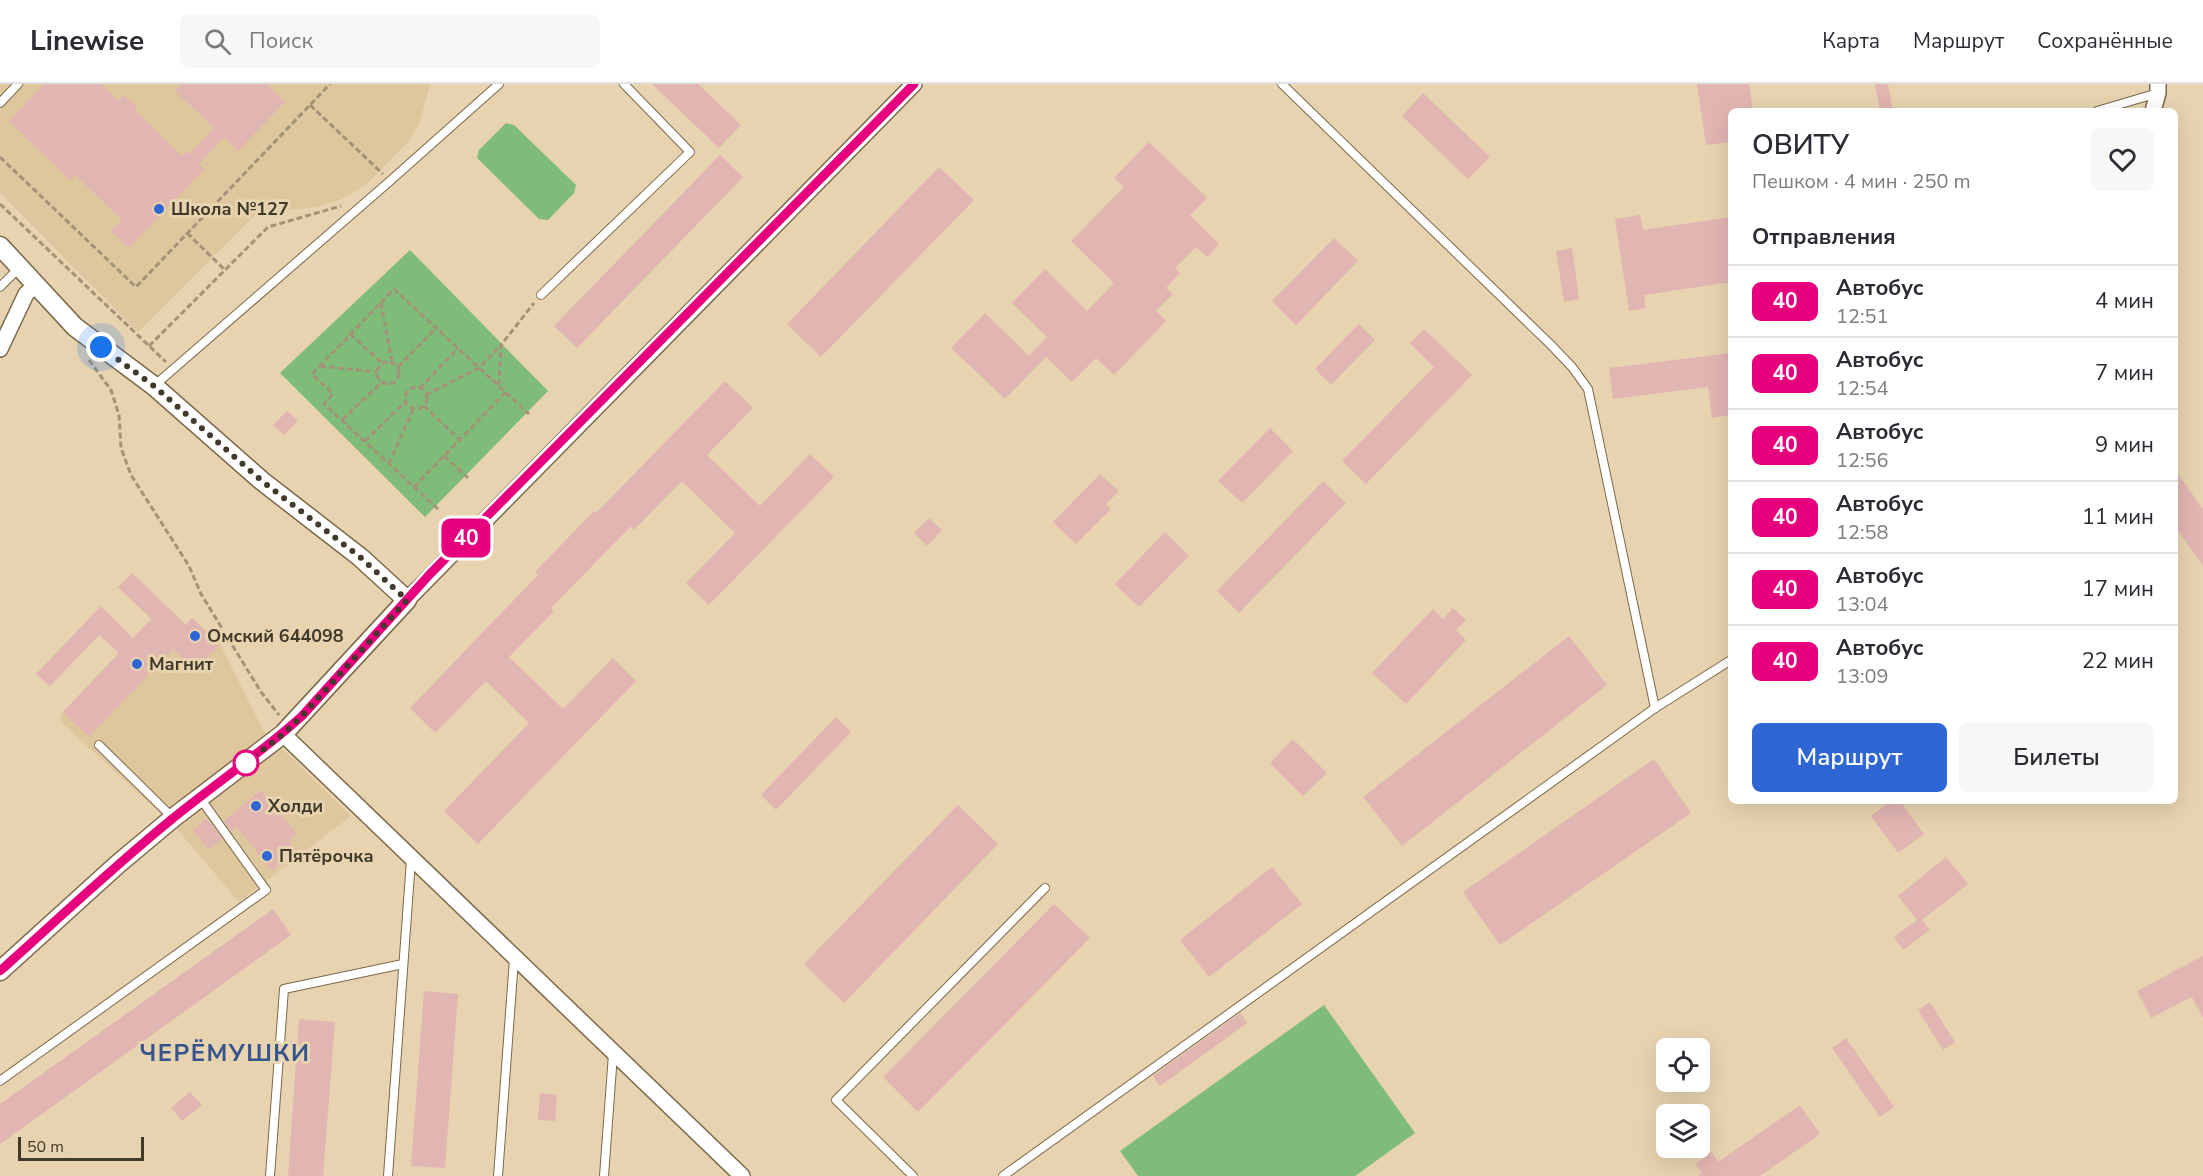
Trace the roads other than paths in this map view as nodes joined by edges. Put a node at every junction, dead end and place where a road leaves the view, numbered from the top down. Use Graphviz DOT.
graph roads {
  1 [pos="18,84"];
  2 [pos="499,84"];
  3 [pos="624,84"];
  4 [pos="914,84"];
  5 [pos="1282,84"];
  6 [pos="2158,88"];
  7 [pos="0,103"];
  8 [pos="2105,108"];
  9 [pos="2154,108"];
  10 [pos="0,246"];
  11 [pos="19,268"];
  12 [pos="35,285"];
  13 [pos="0,287"];
  14 [pos="541,295"];
  15 [pos="0,349"];
  16 [pos="154,386"];
  17 [pos="407,600"];
  18 [pos="1728,662"];
  19 [pos="1655,708"];
  20 [pos="286,730"];
  21 [pos="99,746"];
  22 [pos="200,798"];
  23 [pos="173,818"];
  24 [pos="412,858"];
  25 [pos="1045,888"];
  26 [pos="514,957"];
  27 [pos="404,964"];
  28 [pos="0,971"];
  29 [pos="613,1052"];
  30 [pos="0,1081"];
  31 [pos="270,1176"];
  32 [pos="387,1176"];
  33 [pos="498,1176"];
  34 [pos="604,1176"];
  35 [pos="742,1176"];
  36 [pos="913,1176"];
  37 [pos="1003,1176"];
  1 -- 7 [label="lane"];
  2 -- 16 [label="lane"];
  3 -- 14 [label="lane"];
  4 -- 17 [label="street"];
  5 -- 19 [label="lane"];
  6 -- 8 [label="lane"];
  6 -- 9 [label="street"];
  10 -- 11 [label="street"];
  11 -- 12 [label="street"];
  11 -- 13 [label="lane"];
  12 -- 15 [label="street"];
  12 -- 16 [label="street"];
  16 -- 17 [label="street"];
  17 -- 20 [label="street"];
  18 -- 19 [label="lane"];
  19 -- 37 [label="lane"];
  20 -- 22 [label="street"];
  20 -- 24 [label="street"];
  21 -- 23 [label="lane"];
  22 -- 23 [label="street"];
  22 -- 30 [label="lane"];
  23 -- 28 [label="street"];
  24 -- 26 [label="street"];
  24 -- 27 [label="lane"];
  25 -- 36 [label="lane"];
  26 -- 29 [label="street"];
  26 -- 33 [label="lane"];
  27 -- 31 [label="lane"];
  27 -- 32 [label="lane"];
  29 -- 34 [label="lane"];
  29 -- 35 [label="street"];
}
